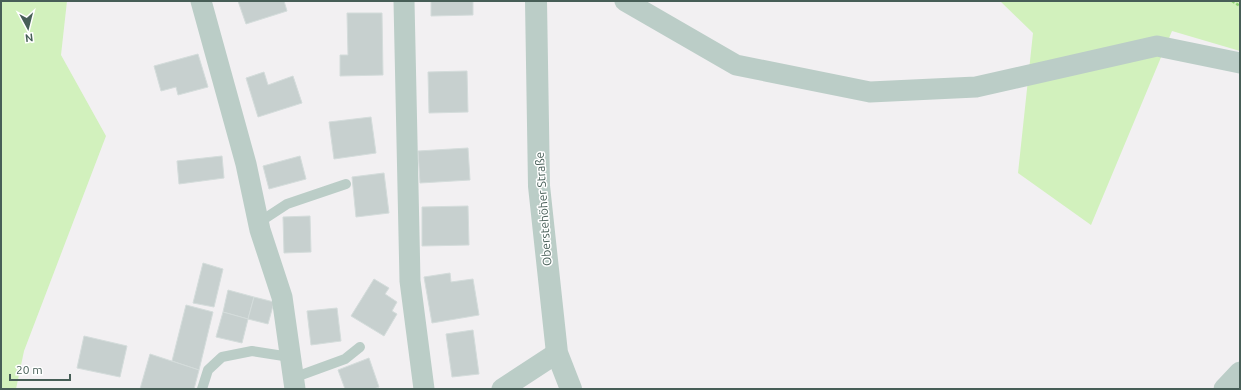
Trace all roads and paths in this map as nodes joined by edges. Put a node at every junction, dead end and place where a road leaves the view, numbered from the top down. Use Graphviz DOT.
graph roads {
  1 [pos="201,1"];
  2 [pos="404,1"];
  3 [pos="536,1"];
  4 [pos="625,1"];
  5 [pos="1232,1"];
  6 [pos="1240,6"];
  7 [pos="1240,63"];
  8 [pos="346,184"];
  9 [pos="258,223"];
  10 [pos="360,348"];
  11 [pos="557,353"];
  12 [pos="290,357"];
  13 [pos="1240,372"];
  14 [pos="294,383"];
  15 [pos="202,389"];
  16 [pos="424,389"];
  17 [pos="502,389"];
  18 [pos="571,389"];
  19 [pos="1224,389"];
  1 -- 9 [label="street"];
  2 -- 16 [label="street"];
  3 -- 11 [label="street, Oberstehöher Straße"];
  4 -- 7 [label="street"];
  5 -- 6 [label="path"];
  8 -- 9 [label="lane"];
  9 -- 12 [label="street"];
  10 -- 14 [label="lane"];
  11 -- 17 [label="street"];
  11 -- 18 [label="street, Oberstehöher Straße"];
  12 -- 14 [label="street"];
  12 -- 15 [label="lane"];
  13 -- 19 [label="street"];
}
